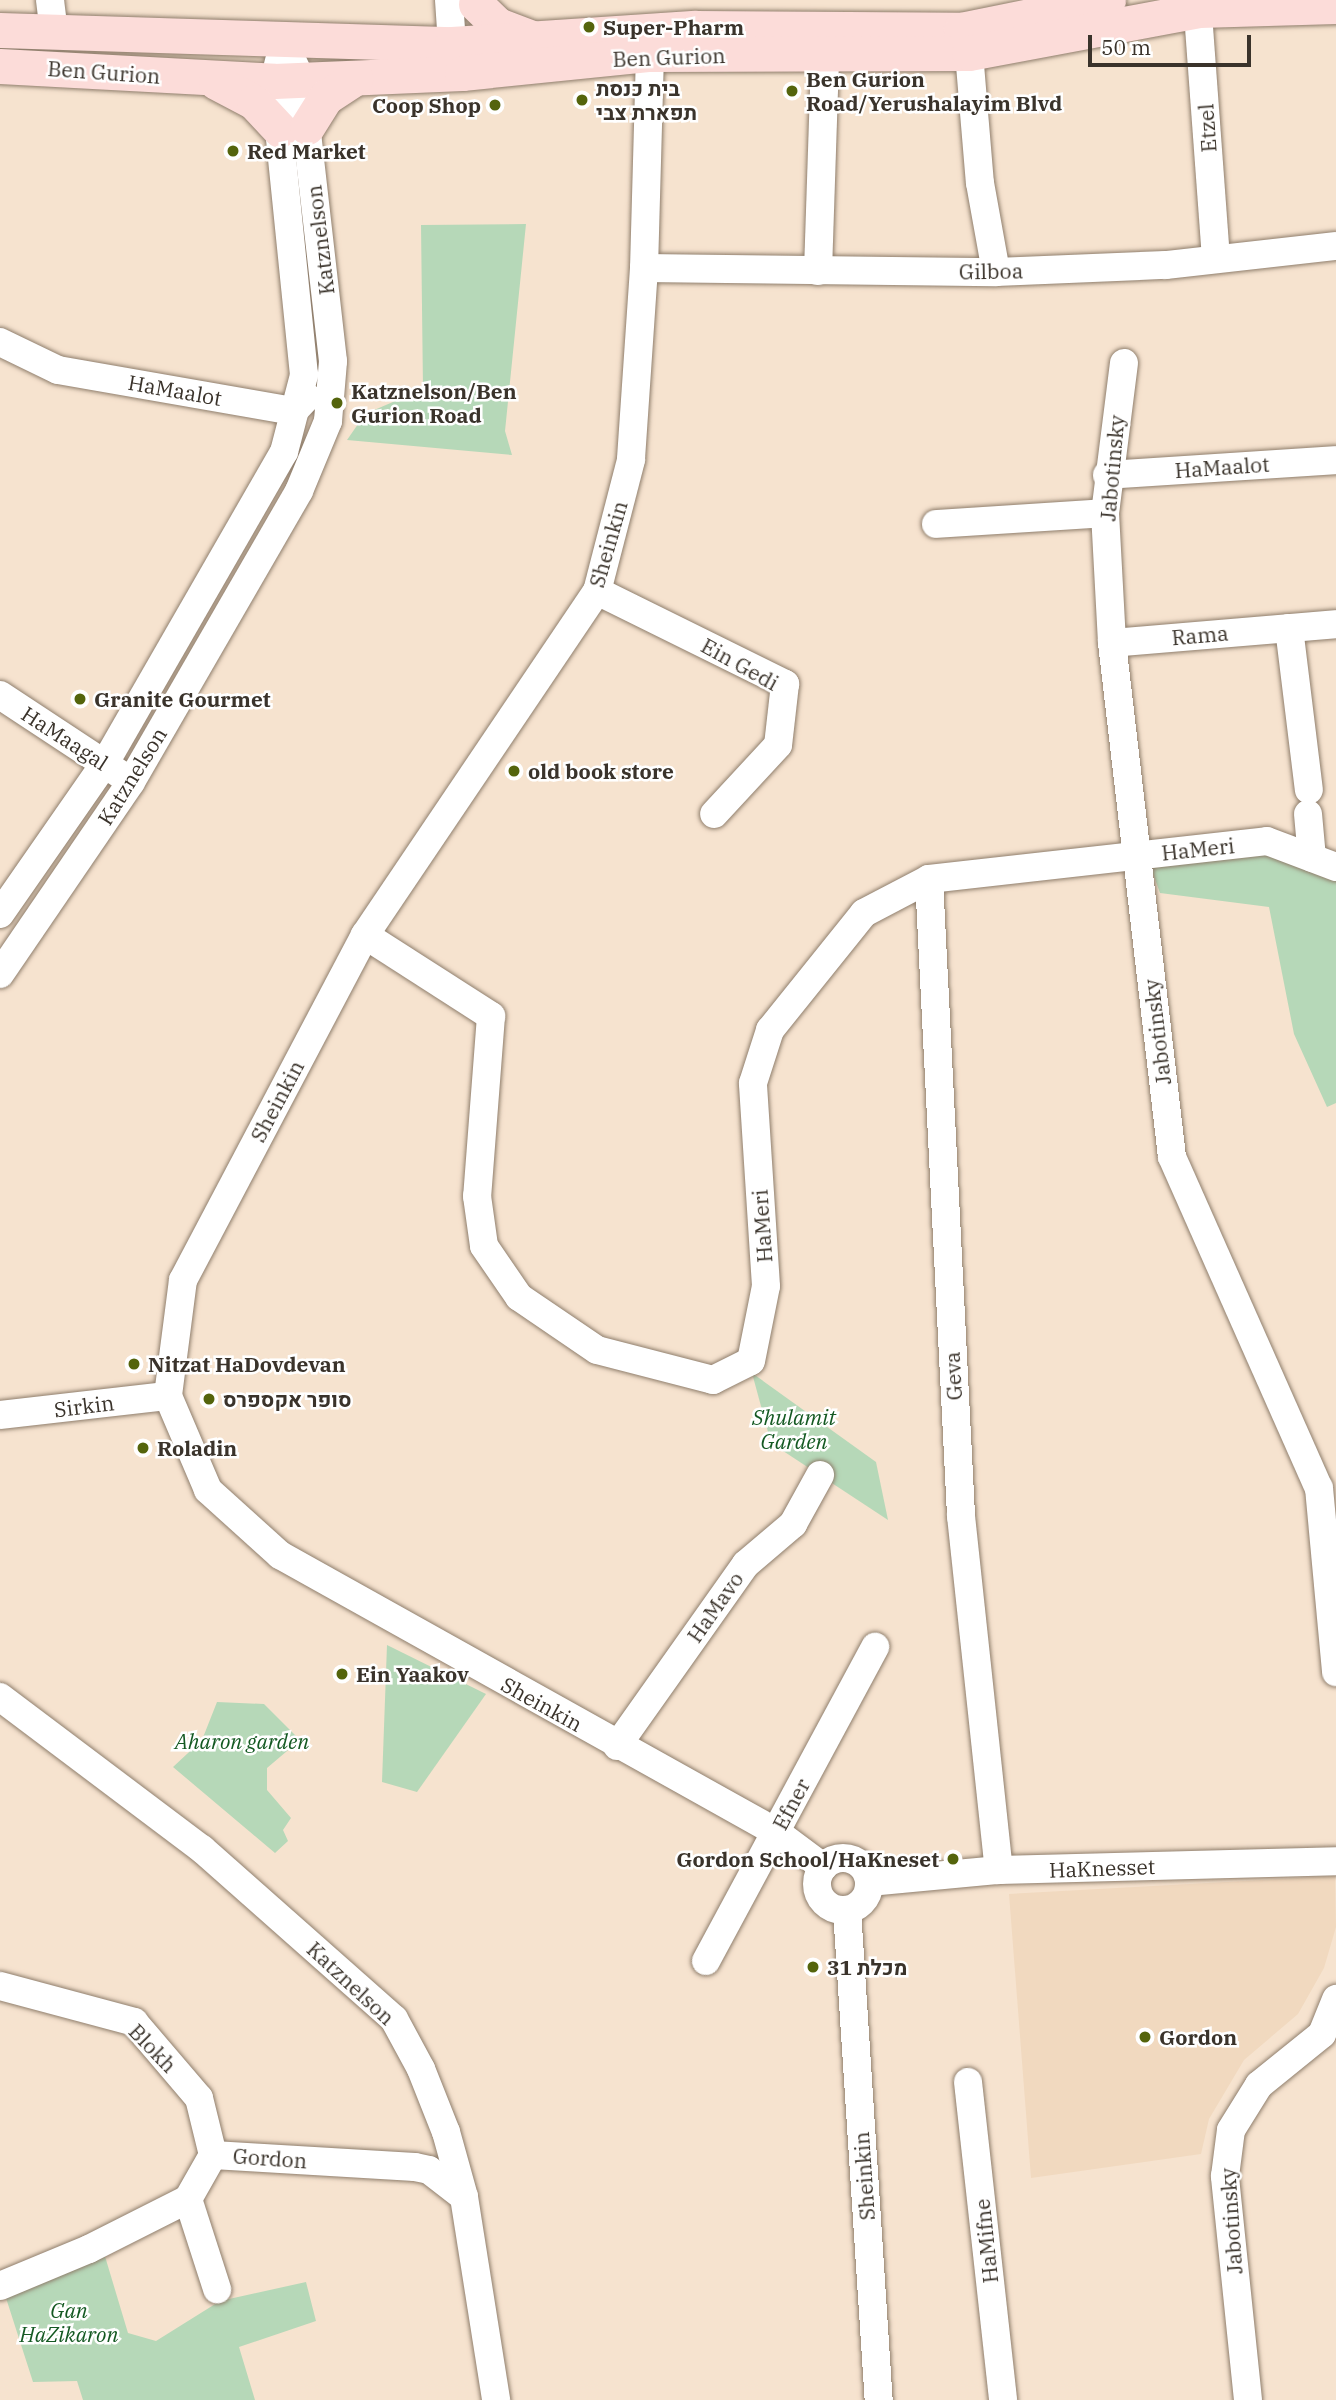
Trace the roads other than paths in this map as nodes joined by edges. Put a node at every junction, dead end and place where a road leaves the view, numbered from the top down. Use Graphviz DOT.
graph roads {
  1 [pos="467,1"];
  2 [pos="1088,2"];
  3 [pos="1198,5"];
  4 [pos="1336,6"];
  5 [pos="52,17"];
  6 [pos="0,30"];
  7 [pos="532,38"];
  8 [pos="283,41"];
  9 [pos="464,53"];
  10 [pos="650,54"];
  11 [pos="969,54"];
  12 [pos="825,55"];
  13 [pos="0,66"];
  14 [pos="355,78"];
  15 [pos="288,80"];
  16 [pos="213,81"];
  17 [pos="293,129"];
  18 [pos="1336,246"];
  19 [pos="1216,257"];
  20 [pos="644,268"];
  21 [pos="818,271"];
  22 [pos="996,272"];
  23 [pos="0,342"];
  24 [pos="333,361"];
  25 [pos="1124,363"];
  26 [pos="294,411"];
  27 [pos="1336,460"];
  28 [pos="1107,475"];
  29 [pos="1105,513"];
  30 [pos="936,524"];
  31 [pos="597,591"];
  32 [pos="1336,624"];
  33 [pos="1289,628"];
  34 [pos="1112,643"];
  35 [pos="0,695"];
  36 [pos="105,764"];
  37 [pos="131,782"];
  38 [pos="714,814"];
  39 [pos="1136,856"];
  40 [pos="1324,862"];
  41 [pos="929,879"];
  42 [pos="0,914"];
  43 [pos="365,935"];
  44 [pos="0,974"];
  45 [pos="168,1396"];
  46 [pos="0,1415"];
  47 [pos="820,1475"];
  48 [pos="875,1647"];
  49 [pos="1336,1672"];
  50 [pos="0,1697"];
  51 [pos="617,1746"];
  52 [pos="776,1832"];
  53 [pos="1336,1861"];
  54 [pos="823,1867"];
  55 [pos="999,1870"];
  56 [pos="869,1882"];
  57 [pos="847,1910"];
  58 [pos="706,1961"];
  59 [pos="0,1986"];
  60 [pos="1336,1999"];
  61 [pos="968,2082"];
  62 [pos="446,2132"];
  63 [pos="213,2155"];
  64 [pos="396,2166"];
  65 [pos="464,2197"];
  66 [pos="188,2199"];
  67 [pos="0,2286"];
  68 [pos="217,2289"];
  69 [pos="496,2400"];
  70 [pos="879,2400"];
  71 [pos="1003,2400"];
  72 [pos="1248,2400"];
  1 -- 7 [label="main road"];
  1 -- 9 [label="street"];
  2 -- 7 [label="main road, Ben Gurion"];
  3 -- 4 [label="main road, Ben Gurion"];
  3 -- 11 [label="main road, Ben Gurion"];
  3 -- 19 [label="street, Etzel"];
  5 -- 6 [label="main road, Ben Gurion"];
  5 -- 8 [label="main road, Ben Gurion"];
  7 -- 9 [label="main road, Ben Gurion"];
  8 -- 9 [label="main road, Ben Gurion"];
  8 -- 15 [label="street, Katznelson"];
  9 -- 10 [label="main road, Ben Gurion"];
  9 -- 14 [label="main road, Ben Gurion"];
  10 -- 12 [label="main road, Ben Gurion"];
  10 -- 20 [label="street, Sheinkin"];
  11 -- 12 [label="main road, Ben Gurion"];
  11 -- 22 [label="street"];
  12 -- 21 [label="street"];
  13 -- 16 [label="main road, Ben Gurion"];
  14 -- 15 [label="main road, Ben Gurion"];
  14 -- 17 [label="main road"];
  15 -- 16 [label="main road, Ben Gurion"];
  15 -- 17 [label="street, Katznelson"];
  16 -- 17 [label="main road"];
  17 -- 24 [label="street, Katznelson"];
  17 -- 26 [label="street, Katznelson"];
  18 -- 19 [label="street, Gilboa"];
  19 -- 22 [label="street, Gilboa"];
  20 -- 21 [label="street, Gilboa"];
  20 -- 31 [label="street, Sheinkin"];
  21 -- 22 [label="street, Gilboa"];
  23 -- 26 [label="street, HaMaalot"];
  24 -- 26 [label="street"];
  24 -- 37 [label="street, Katznelson"];
  25 -- 28 [label="street, Jabotinsky"];
  26 -- 36 [label="street, Katznelson"];
  27 -- 28 [label="street, HaMaalot"];
  28 -- 29 [label="street, Jabotinsky"];
  29 -- 30 [label="street"];
  29 -- 34 [label="street, Jabotinsky"];
  31 -- 38 [label="street, Ein Gedi"];
  31 -- 43 [label="street, Sheinkin"];
  32 -- 33 [label="street, Rama"];
  33 -- 34 [label="street, Rama"];
  33 -- 40 [label="street"];
  34 -- 39 [label="street, Jabotinsky"];
  35 -- 36 [label="street, HaMaagal"];
  36 -- 37 [label="street, HaMaagal"];
  36 -- 42 [label="street, Katznelson"];
  37 -- 44 [label="street, Katznelson"];
  39 -- 40 [label="street, HaMeri"];
  39 -- 41 [label="street, HaMeri"];
  39 -- 49 [label="street, Jabotinsky"];
  41 -- 43 [label="street, HaMeri"];
  41 -- 55 [label="street, Geva"];
  43 -- 45 [label="street, Sheinkin"];
  45 -- 46 [label="street, Sirkin"];
  45 -- 51 [label="street, Sheinkin"];
  47 -- 51 [label="street, HaMavo"];
  48 -- 52 [label="street, Efner"];
  50 -- 62 [label="street, Katznelson"];
  51 -- 52 [label="street, Sheinkin"];
  52 -- 54 [label="street, Sheinkin"];
  52 -- 58 [label="street, Efner"];
  53 -- 55 [label="street, HaKnesset"];
  54 -- 56 [label="street"];
  54 -- 57 [label="street"];
  55 -- 56 [label="street, HaKnesset"];
  56 -- 57 [label="street"];
  57 -- 70 [label="street, Sheinkin"];
  59 -- 63 [label="street, Blokh"];
  60 -- 72 [label="street, Jabotinsky"];
  61 -- 71 [label="street, HaMifne"];
  62 -- 64 [label="street, Gordon"];
  62 -- 65 [label="street, Katznelson"];
  63 -- 64 [label="street, Gordon"];
  63 -- 66 [label="street, Gordon"];
  64 -- 65 [label="street"];
  65 -- 69 [label="street, Katznelson"];
  66 -- 67 [label="street"];
  66 -- 68 [label="street"];
}
